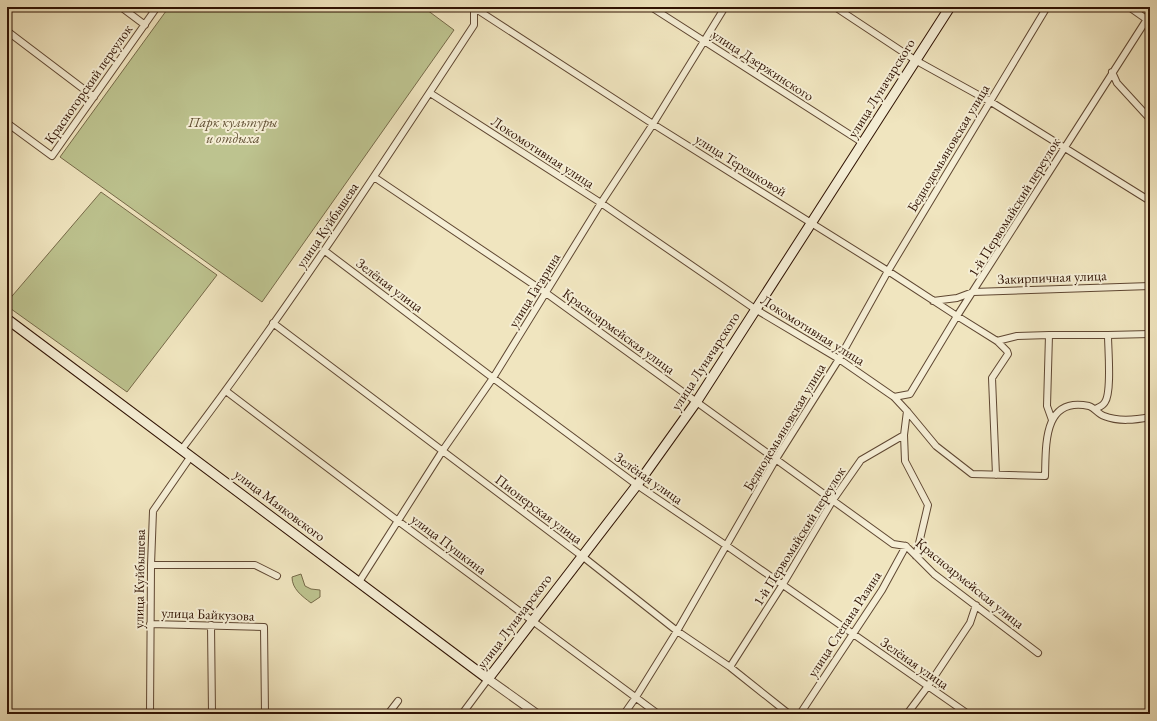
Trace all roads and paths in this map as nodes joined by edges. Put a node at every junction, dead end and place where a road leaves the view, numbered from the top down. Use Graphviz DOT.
graph roads {
  1 [pos="121,7"];
  2 [pos="157,7"];
  3 [pos="466,7"];
  4 [pos="474,7"];
  5 [pos="651,7"];
  6 [pos="724,7"];
  7 [pos="836,7"];
  8 [pos="950,7"];
  9 [pos="1047,7"];
  10 [pos="1130,7"];
  11 [pos="1148,20"];
  12 [pos="144,25"];
  13 [pos="7,31"];
  14 [pos="704,41"];
  15 [pos="915,60"];
  16 [pos="1112,72"];
  17 [pos="430,93"];
  18 [pos="94,97"];
  19 [pos="991,102"];
  20 [pos="1150,119"];
  21 [pos="7,123"];
  22 [pos="653,124"];
  23 [pos="863,143"];
  24 [pos="1065,148"];
  25 [pos="374,177"];
  26 [pos="1150,201"];
  27 [pos="601,204"];
  28 [pos="810,223"];
  29 [pos="325,251"];
  30 [pos="888,270"];
  31 [pos="1150,286"];
  32 [pos="973,292"];
  33 [pos="546,293"];
  34 [pos="933,301"];
  35 [pos="755,309"];
  36 [pos="958,316"];
  37 [pos="7,319"];
  38 [pos="274,323"];
  39 [pos="1150,334"];
  40 [pos="1049,335"];
  41 [pos="1108,336"];
  42 [pos="997,341"];
  43 [pos="839,359"];
  44 [pos="493,378"];
  45 [pos="226,391"];
  46 [pos="894,397"];
  47 [pos="697,402"];
  48 [pos="1095,409"];
  49 [pos="907,411"];
  50 [pos="1150,417"];
  51 [pos="1052,420"];
  52 [pos="904,436"];
  53 [pos="182,449"];
  54 [pos="443,450"];
  55 [pos="191,456"];
  56 [pos="776,459"];
  57 [pos="996,475"];
  58 [pos="637,485"];
  59 [pos="833,500"];
  60 [pos="398,521"];
  61 [pos="727,546"];
  62 [pos="906,546"];
  63 [pos="582,556"];
  64 [pos="916,556"];
  65 [pos="151,564"];
  66 [pos="277,576"];
  67 [pos="359,582"];
  68 [pos="783,584"];
  69 [pos="976,605"];
  70 [pos="532,621"];
  71 [pos="150,624"];
  72 [pos="211,626"];
  73 [pos="677,631"];
  74 [pos="853,634"];
  75 [pos="1038,653"];
  76 [pos="730,667"];
  77 [pos="488,679"];
  78 [pos="928,686"];
  79 [pos="636,698"];
  80 [pos="398,701"];
  81 [pos="150,714"];
  82 [pos="212,714"];
  83 [pos="265,714"];
  84 [pos="388,714"];
  85 [pos="462,714"];
  86 [pos="536,714"];
  87 [pos="624,714"];
  88 [pos="658,714"];
  89 [pos="789,714"];
  90 [pos="800,714"];
  91 [pos="907,714"];
  92 [pos="968,714"];
  1 -- 12 [label="street"];
  2 -- 12 [label="street, Красногорский переулок"];
  3 -- 4 [label="street, улица Терешковой"];
  4 -- 17 [label="street, улица Куйбышева"];
  4 -- 22 [label="street, улица Терешковой"];
  5 -- 14 [label="street, улица Дзержинского"];
  6 -- 14 [label="street, улица Гагарина"];
  7 -- 15 [label="street"];
  8 -- 15 [label="main road, улица Луначарского"];
  9 -- 19 [label="street, Беднодемьяновская улица"];
  10 -- 11 [label="street"];
  11 -- 16 [label="street, 1-й Первомайский переулок"];
  12 -- 18 [label="street, Красногорский переулок"];
  13 -- 18 [label="street"];
  14 -- 22 [label="street, улица Гагарина"];
  14 -- 23 [label="street, улица Дзержинского"];
  15 -- 19 [label="street"];
  15 -- 23 [label="main road, улица Луначарского"];
  16 -- 20 [label="street"];
  16 -- 24 [label="street, 1-й Первомайский переулок"];
  17 -- 25 [label="street, улица Куйбышева"];
  17 -- 27 [label="street, Локомотивная улица"];
  18 -- 21 [label="street, Красногорский переулок"];
  19 -- 24 [label="street"];
  19 -- 30 [label="street, Беднодемьяновская улица"];
  22 -- 27 [label="street, улица Гагарина"];
  22 -- 28 [label="street, улица Терешковой"];
  23 -- 28 [label="main road, улица Луначарского"];
  24 -- 26 [label="street"];
  24 -- 32 [label="street, 1-й Первомайский переулок"];
  25 -- 29 [label="street, улица Куйбышева"];
  25 -- 33 [label="street, Красноармейская улица"];
  27 -- 33 [label="street, улица Гагарина"];
  27 -- 35 [label="street, Локомотивная улица"];
  28 -- 30 [label="street, улица Терешковой"];
  28 -- 35 [label="main road, улица Луначарского"];
  29 -- 38 [label="street, улица Куйбышева"];
  29 -- 44 [label="street, Зелёная улица"];
  30 -- 34 [label="street, улица Терешковой"];
  30 -- 43 [label="street, Беднодемьяновская улица"];
  31 -- 32 [label="street, Закирпичная улица"];
  32 -- 34 [label="street, Закирпичная улица"];
  32 -- 36 [label="street, 1-й Первомайский переулок"];
  33 -- 44 [label="street, улица Гагарина"];
  33 -- 47 [label="street, Красноармейская улица"];
  34 -- 36 [label="street, улица Терешковой"];
  35 -- 43 [label="street, Локомотивная улица"];
  35 -- 47 [label="main road, улица Луначарского"];
  36 -- 42 [label="street, улица Терешковой"];
  36 -- 46 [label="street, 1-й Первомайский переулок"];
  37 -- 53 [label="main road, улица Маяковского"];
  38 -- 45 [label="street, улица Куйбышева"];
  38 -- 54 [label="street, Пионерская улица"];
  39 -- 41 [label="street"];
  40 -- 41 [label="street"];
  40 -- 42 [label="street"];
  40 -- 51 [label="street"];
  41 -- 48 [label="street"];
  42 -- 57 [label="street"];
  43 -- 46 [label="street, Локомотивная улица"];
  43 -- 56 [label="street, Беднодемьяновская улица"];
  44 -- 54 [label="street, улица Гагарина"];
  44 -- 58 [label="street, Зелёная улица"];
  45 -- 53 [label="street, улица Куйбышева"];
  45 -- 60 [label="street, улица Пушкина"];
  46 -- 49 [label="street, Локомотивная улица"];
  47 -- 56 [label="street, Красноармейская улица"];
  47 -- 58 [label="main road, улица Луначарского"];
  48 -- 50 [label="street"];
  48 -- 51 [label="street"];
  49 -- 52 [label="street"];
  49 -- 57 [label="street, Локомотивная улица"];
  51 -- 57 [label="street, Локомотивная улица"];
  52 -- 59 [label="street, 1-й Первомайский переулок"];
  52 -- 64 [label="street"];
  53 -- 55 [label="main road, улица Маяковского"];
  54 -- 60 [label="street, улица Гагарина"];
  54 -- 63 [label="street, Пионерская улица"];
  55 -- 65 [label="street, улица Куйбышева"];
  55 -- 67 [label="main road, улица Маяковского"];
  56 -- 59 [label="street, Красноармейская улица"];
  56 -- 61 [label="street, Беднодемьяновская улица"];
  58 -- 61 [label="street, Зелёная улица"];
  58 -- 63 [label="main road, улица Луначарского"];
  59 -- 62 [label="street, Красноармейская улица"];
  59 -- 68 [label="street, 1-й Первомайский переулок"];
  60 -- 67 [label="street, улица Гагарина"];
  60 -- 70 [label="street, улица Пушкина"];
  61 -- 68 [label="street, Зелёная улица"];
  61 -- 73 [label="street, Беднодемьяновская улица"];
  62 -- 64 [label="street, Красноармейская улица"];
  62 -- 74 [label="street, улица Степана Разина"];
  63 -- 70 [label="main road, улица Луначарского"];
  63 -- 73 [label="street, Пионерская улица"];
  64 -- 69 [label="street, Красноармейская улица"];
  65 -- 66 [label="street"];
  65 -- 71 [label="street, улица Куйбышева"];
  67 -- 77 [label="main road, улица Маяковского"];
  68 -- 74 [label="street, Зелёная улица"];
  68 -- 76 [label="street, 1-й Первомайский переулок"];
  69 -- 75 [label="street, Красноармейская улица"];
  69 -- 78 [label="street"];
  70 -- 77 [label="main road, улица Луначарского"];
  70 -- 79 [label="street, улица Пушкина"];
  71 -- 72 [label="street, улица Байкузова"];
  71 -- 81 [label="street, улица Куйбышева"];
  72 -- 82 [label="street"];
  72 -- 83 [label="street, улица Байкузова"];
  73 -- 76 [label="street, Пионерская улица"];
  73 -- 79 [label="street, Беднодемьяновская улица"];
  74 -- 78 [label="street, Зелёная улица"];
  74 -- 90 [label="street, улица Степана Разина"];
  76 -- 89 [label="street, Пионерская улица"];
  77 -- 85 [label="street, улица Луначарского"];
  77 -- 86 [label="street, улица Маяковского"];
  78 -- 91 [label="street"];
  78 -- 92 [label="street, Зелёная улица"];
  79 -- 87 [label="street, Беднодемьяновская улица"];
  79 -- 88 [label="street, улица Пушкина"];
  80 -- 84 [label="street"];
}
